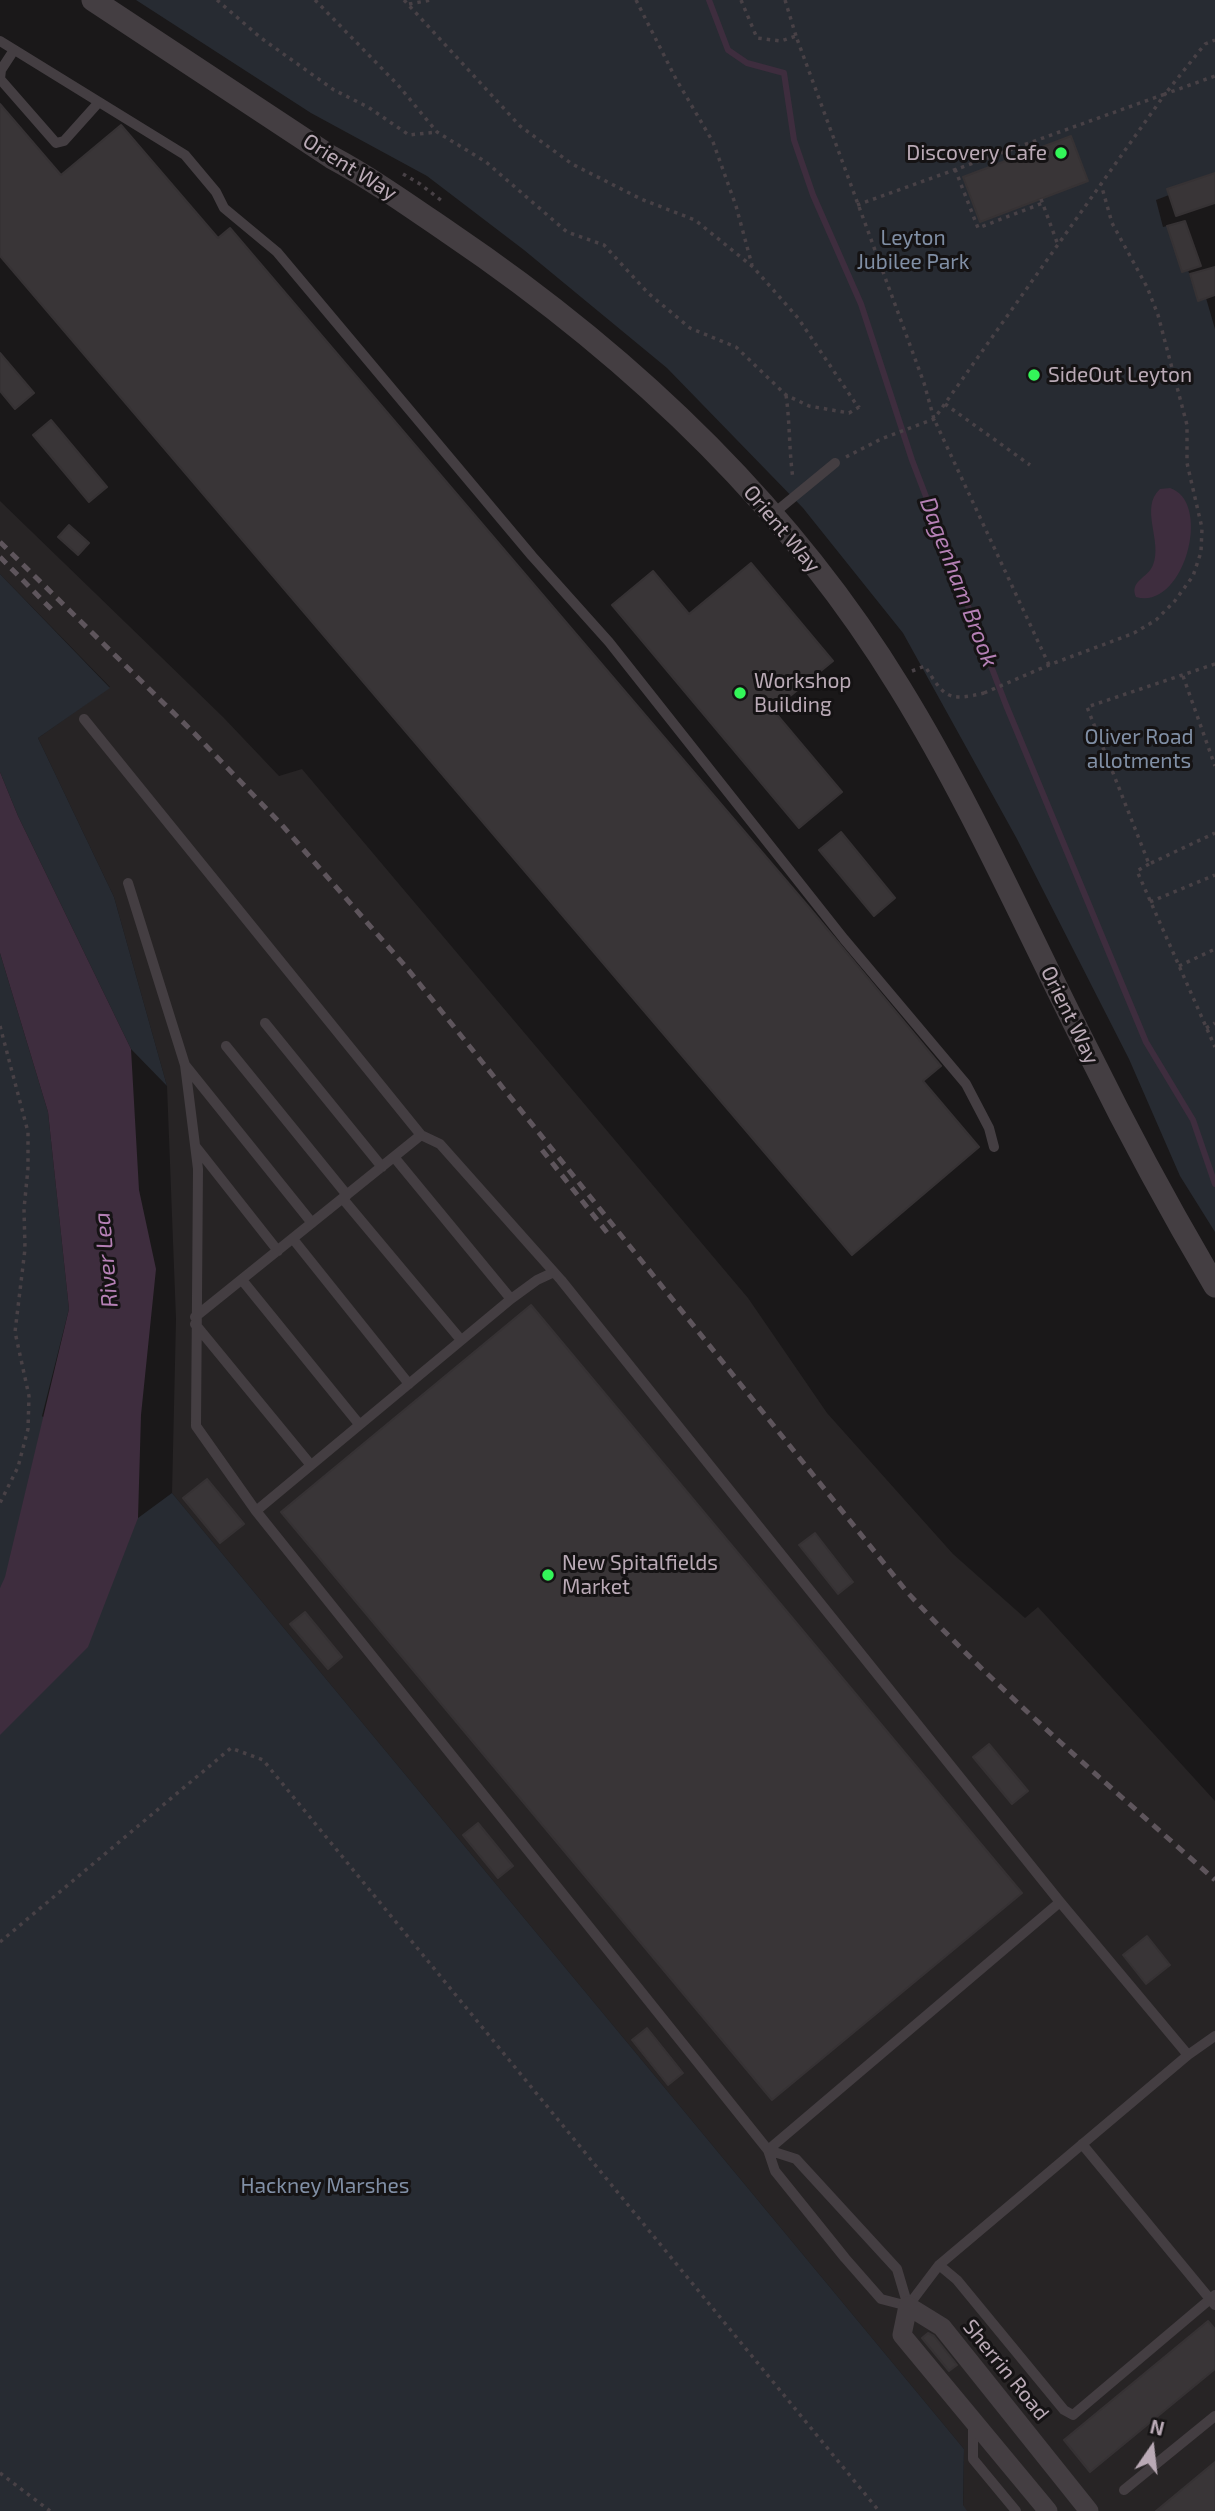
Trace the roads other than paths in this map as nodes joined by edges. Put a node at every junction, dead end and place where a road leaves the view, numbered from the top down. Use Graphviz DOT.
graph roads {
  1 [pos="93,0"];
  2 [pos="0,41"];
  3 [pos="14,50"];
  4 [pos="99,102"];
  5 [pos="835,463"];
  6 [pos="773,515"];
  7 [pos="84,719"];
  8 [pos="128,883"];
  9 [pos="265,1023"];
  10 [pos="226,1046"];
  11 [pos="185,1065"];
  12 [pos="421,1136"];
  13 [pos="195,1146"];
  14 [pos="993,1147"];
  15 [pos="394,1157"];
  16 [pos="382,1167"];
  17 [pos="345,1197"];
  18 [pos="312,1223"];
  19 [pos="293,1239"];
  20 [pos="278,1251"];
  21 [pos="552,1273"];
  22 [pos="242,1280"];
  23 [pos="1215,1286"];
  24 [pos="511,1299"];
  25 [pos="195,1321"];
  26 [pos="461,1340"];
  27 [pos="409,1384"];
  28 [pos="359,1424"];
  29 [pos="310,1464"];
  30 [pos="256,1511"];
  31 [pos="1060,1902"];
  32 [pos="1215,2036"];
  33 [pos="1188,2055"];
  34 [pos="1082,2144"];
  35 [pos="768,2150"];
  36 [pos="939,2265"];
  37 [pos="1213,2300"];
  38 [pos="908,2306"];
  39 [pos="1215,2416"];
  40 [pos="973,2420"];
  41 [pos="1124,2490"];
  42 [pos="1016,2511"];
  43 [pos="1048,2511"];
  44 [pos="1089,2511"];
  1 -- 6 [label="street, Orient Way"];
  2 -- 3 [label="lane"];
  3 -- 4 [label="lane"];
  3 -- 4 [label="lane"];
  4 -- 14 [label="lane"];
  5 -- 6 [label="lane"];
  6 -- 23 [label="street, Orient Way"];
  7 -- 12 [label="lane"];
  8 -- 11 [label="lane"];
  9 -- 16 [label="lane"];
  10 -- 17 [label="lane"];
  11 -- 13 [label="lane"];
  11 -- 18 [label="lane"];
  12 -- 15 [label="lane"];
  12 -- 21 [label="lane"];
  13 -- 20 [label="lane"];
  13 -- 25 [label="lane"];
  15 -- 16 [label="lane"];
  15 -- 24 [label="lane"];
  16 -- 17 [label="lane"];
  17 -- 18 [label="lane"];
  17 -- 26 [label="lane"];
  18 -- 19 [label="lane"];
  19 -- 20 [label="lane"];
  19 -- 27 [label="lane"];
  20 -- 22 [label="lane"];
  21 -- 24 [label="lane"];
  21 -- 31 [label="lane"];
  22 -- 25 [label="lane"];
  22 -- 28 [label="lane"];
  24 -- 26 [label="lane"];
  25 -- 29 [label="lane"];
  25 -- 30 [label="lane"];
  26 -- 27 [label="lane"];
  27 -- 28 [label="lane"];
  28 -- 29 [label="lane"];
  29 -- 30 [label="lane"];
  30 -- 35 [label="lane"];
  31 -- 33 [label="lane"];
  31 -- 35 [label="lane"];
  32 -- 33 [label="lane"];
  33 -- 34 [label="lane"];
  34 -- 36 [label="lane"];
  34 -- 37 [label="lane"];
  35 -- 38 [label="lane"];
  35 -- 38 [label="lane"];
  36 -- 37 [label="lane"];
  36 -- 38 [label="lane"];
  38 -- 40 [label="street"];
  38 -- 44 [label="street, Sherrin Road"];
  39 -- 41 [label="lane"];
  40 -- 42 [label="lane"];
  40 -- 43 [label="street"];
}
